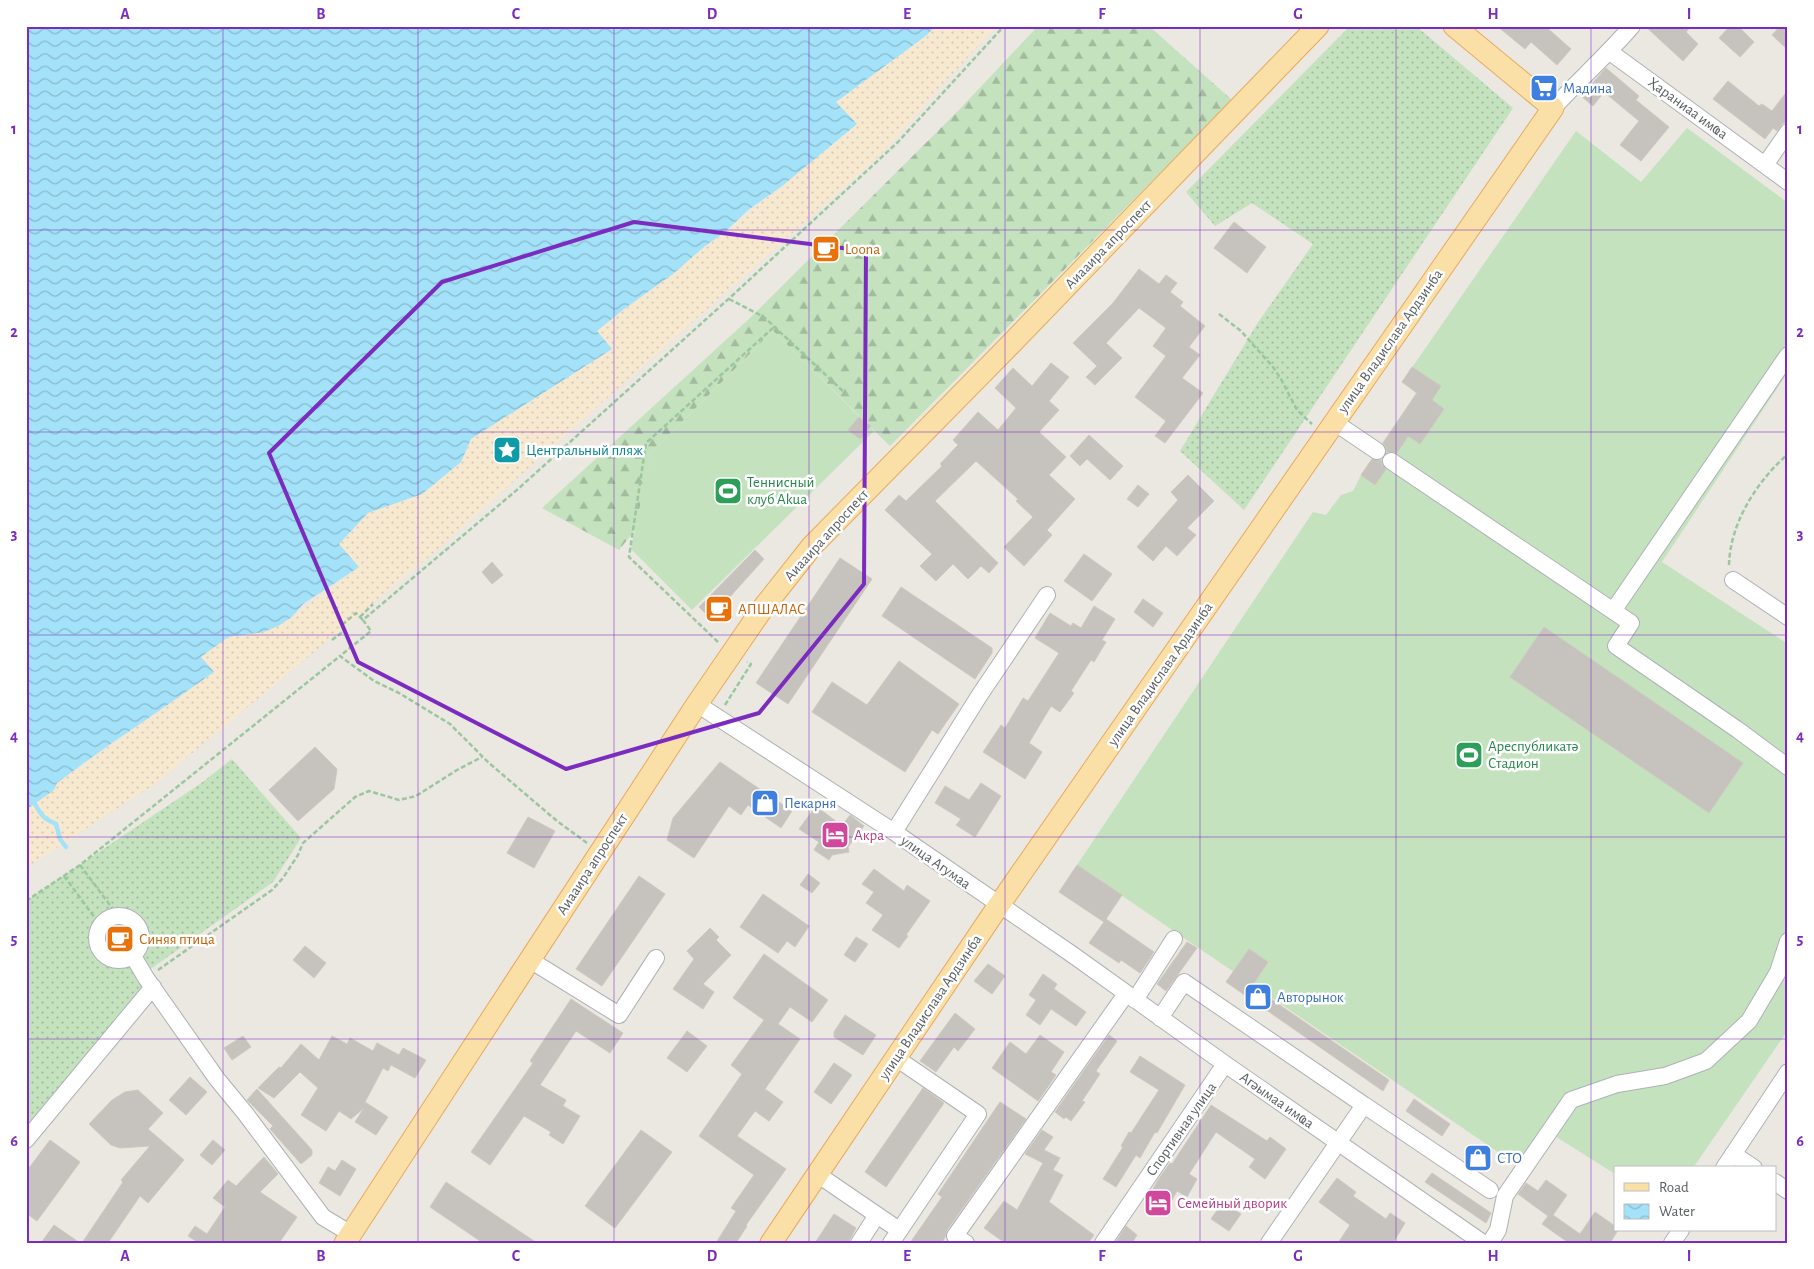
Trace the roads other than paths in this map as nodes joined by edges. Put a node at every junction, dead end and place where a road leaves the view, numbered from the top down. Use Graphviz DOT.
graph roads {
  1 [pos="1318,26"];
  2 [pos="1454,26"];
  3 [pos="1632,26"];
  4 [pos="1610,52"];
  5 [pos="1553,108"];
  6 [pos="1788,132"];
  7 [pos="1765,165"];
  8 [pos="1788,182"];
  9 [pos="1788,355"];
  10 [pos="1330,428"];
  11 [pos="1377,451"];
  12 [pos="1391,461"];
  13 [pos="1733,580"];
  14 [pos="1047,595"];
  15 [pos="1613,610"];
  16 [pos="1788,617"];
  17 [pos="697,704"];
  18 [pos="1788,767"];
  19 [pos="894,832"];
  20 [pos="999,905"];
  21 [pos="1174,939"];
  22 [pos="1788,941"];
  23 [pos="133,956"];
  24 [pos="1074,956"];
  25 [pos="656,958"];
  26 [pos="530,960"];
  27 [pos="150,982"];
  28 [pos="1131,997"];
  29 [pos="1160,1018"];
  30 [pos="896,1058"];
  31 [pos="1225,1064"];
  32 [pos="1788,1072"];
  33 [pos="1364,1105"];
  34 [pos="26,1140"];
  35 [pos="1338,1143"];
  36 [pos="1733,1154"];
  37 [pos="1725,1166"];
  38 [pos="1751,1166"];
  39 [pos="817,1174"];
  40 [pos="1776,1183"];
  41 [pos="1490,1190"];
  42 [pos="1788,1191"];
  43 [pos="877,1215"];
  44 [pos="1680,1232"];
  45 [pos="895,1237"];
  46 [pos="348,1238"];
  47 [pos="961,1239"];
  48 [pos="771,1243"];
  49 [pos="859,1243"];
  50 [pos="1102,1243"];
  51 [pos="1269,1243"];
  52 [pos="1483,1243"];
  53 [pos="1490,1243"];
  54 [pos="1672,1243"];
  1 -- 17 [label="main road, Аиааира апроспект"];
  2 -- 5 [label="main road"];
  3 -- 4 [label="street"];
  4 -- 5 [label="street"];
  4 -- 7 [label="street, Ҳараниаа имҩа"];
  5 -- 10 [label="main road, улица Владислава Ардзинба"];
  6 -- 7 [label="street"];
  7 -- 8 [label="street, Ҳараниаа имҩа"];
  9 -- 15 [label="street"];
  10 -- 11 [label="street"];
  10 -- 20 [label="main road, улица Владислава Ардзинба"];
  12 -- 15 [label="street"];
  13 -- 16 [label="street"];
  14 -- 19 [label="street"];
  15 -- 18 [label="street"];
  17 -- 19 [label="street, улица Агумаа"];
  17 -- 26 [label="main road, Аиааира апроспект"];
  19 -- 20 [label="street, улица Агумаа"];
  20 -- 24 [label="street, улица Агумаа"];
  20 -- 30 [label="main road, улица Владислава Ардзинба"];
  21 -- 28 [label="street"];
  22 -- 53 [label="street"];
  23 -- 23 [label="street"];
  23 -- 27 [label="street"];
  24 -- 28 [label="street, Агәымаа имҩа"];
  25 -- 26 [label="street"];
  26 -- 46 [label="main road, Аиааира апроспект"];
  27 -- 34 [label="street"];
  27 -- 46 [label="street"];
  28 -- 29 [label="street, Агәымаа имҩа"];
  28 -- 47 [label="street"];
  29 -- 31 [label="street, Агәымаа имҩа"];
  29 -- 33 [label="street"];
  30 -- 39 [label="main road, улица Владислава Ардзинба"];
  30 -- 45 [label="street"];
  31 -- 35 [label="street, Агәымаа имҩа"];
  31 -- 50 [label="street, Спортивная улица"];
  32 -- 36 [label="street"];
  33 -- 35 [label="street"];
  33 -- 41 [label="street"];
  35 -- 51 [label="street"];
  35 -- 52 [label="street, Агәымаа имҩа"];
  36 -- 37 [label="street"];
  36 -- 38 [label="street"];
  39 -- 43 [label="street"];
  39 -- 48 [label="main road, улица Владислава Ардзинба"];
  40 -- 42 [label="street"];
  43 -- 45 [label="street"];
  43 -- 49 [label="street"];
  44 -- 54 [label="street"];
}
